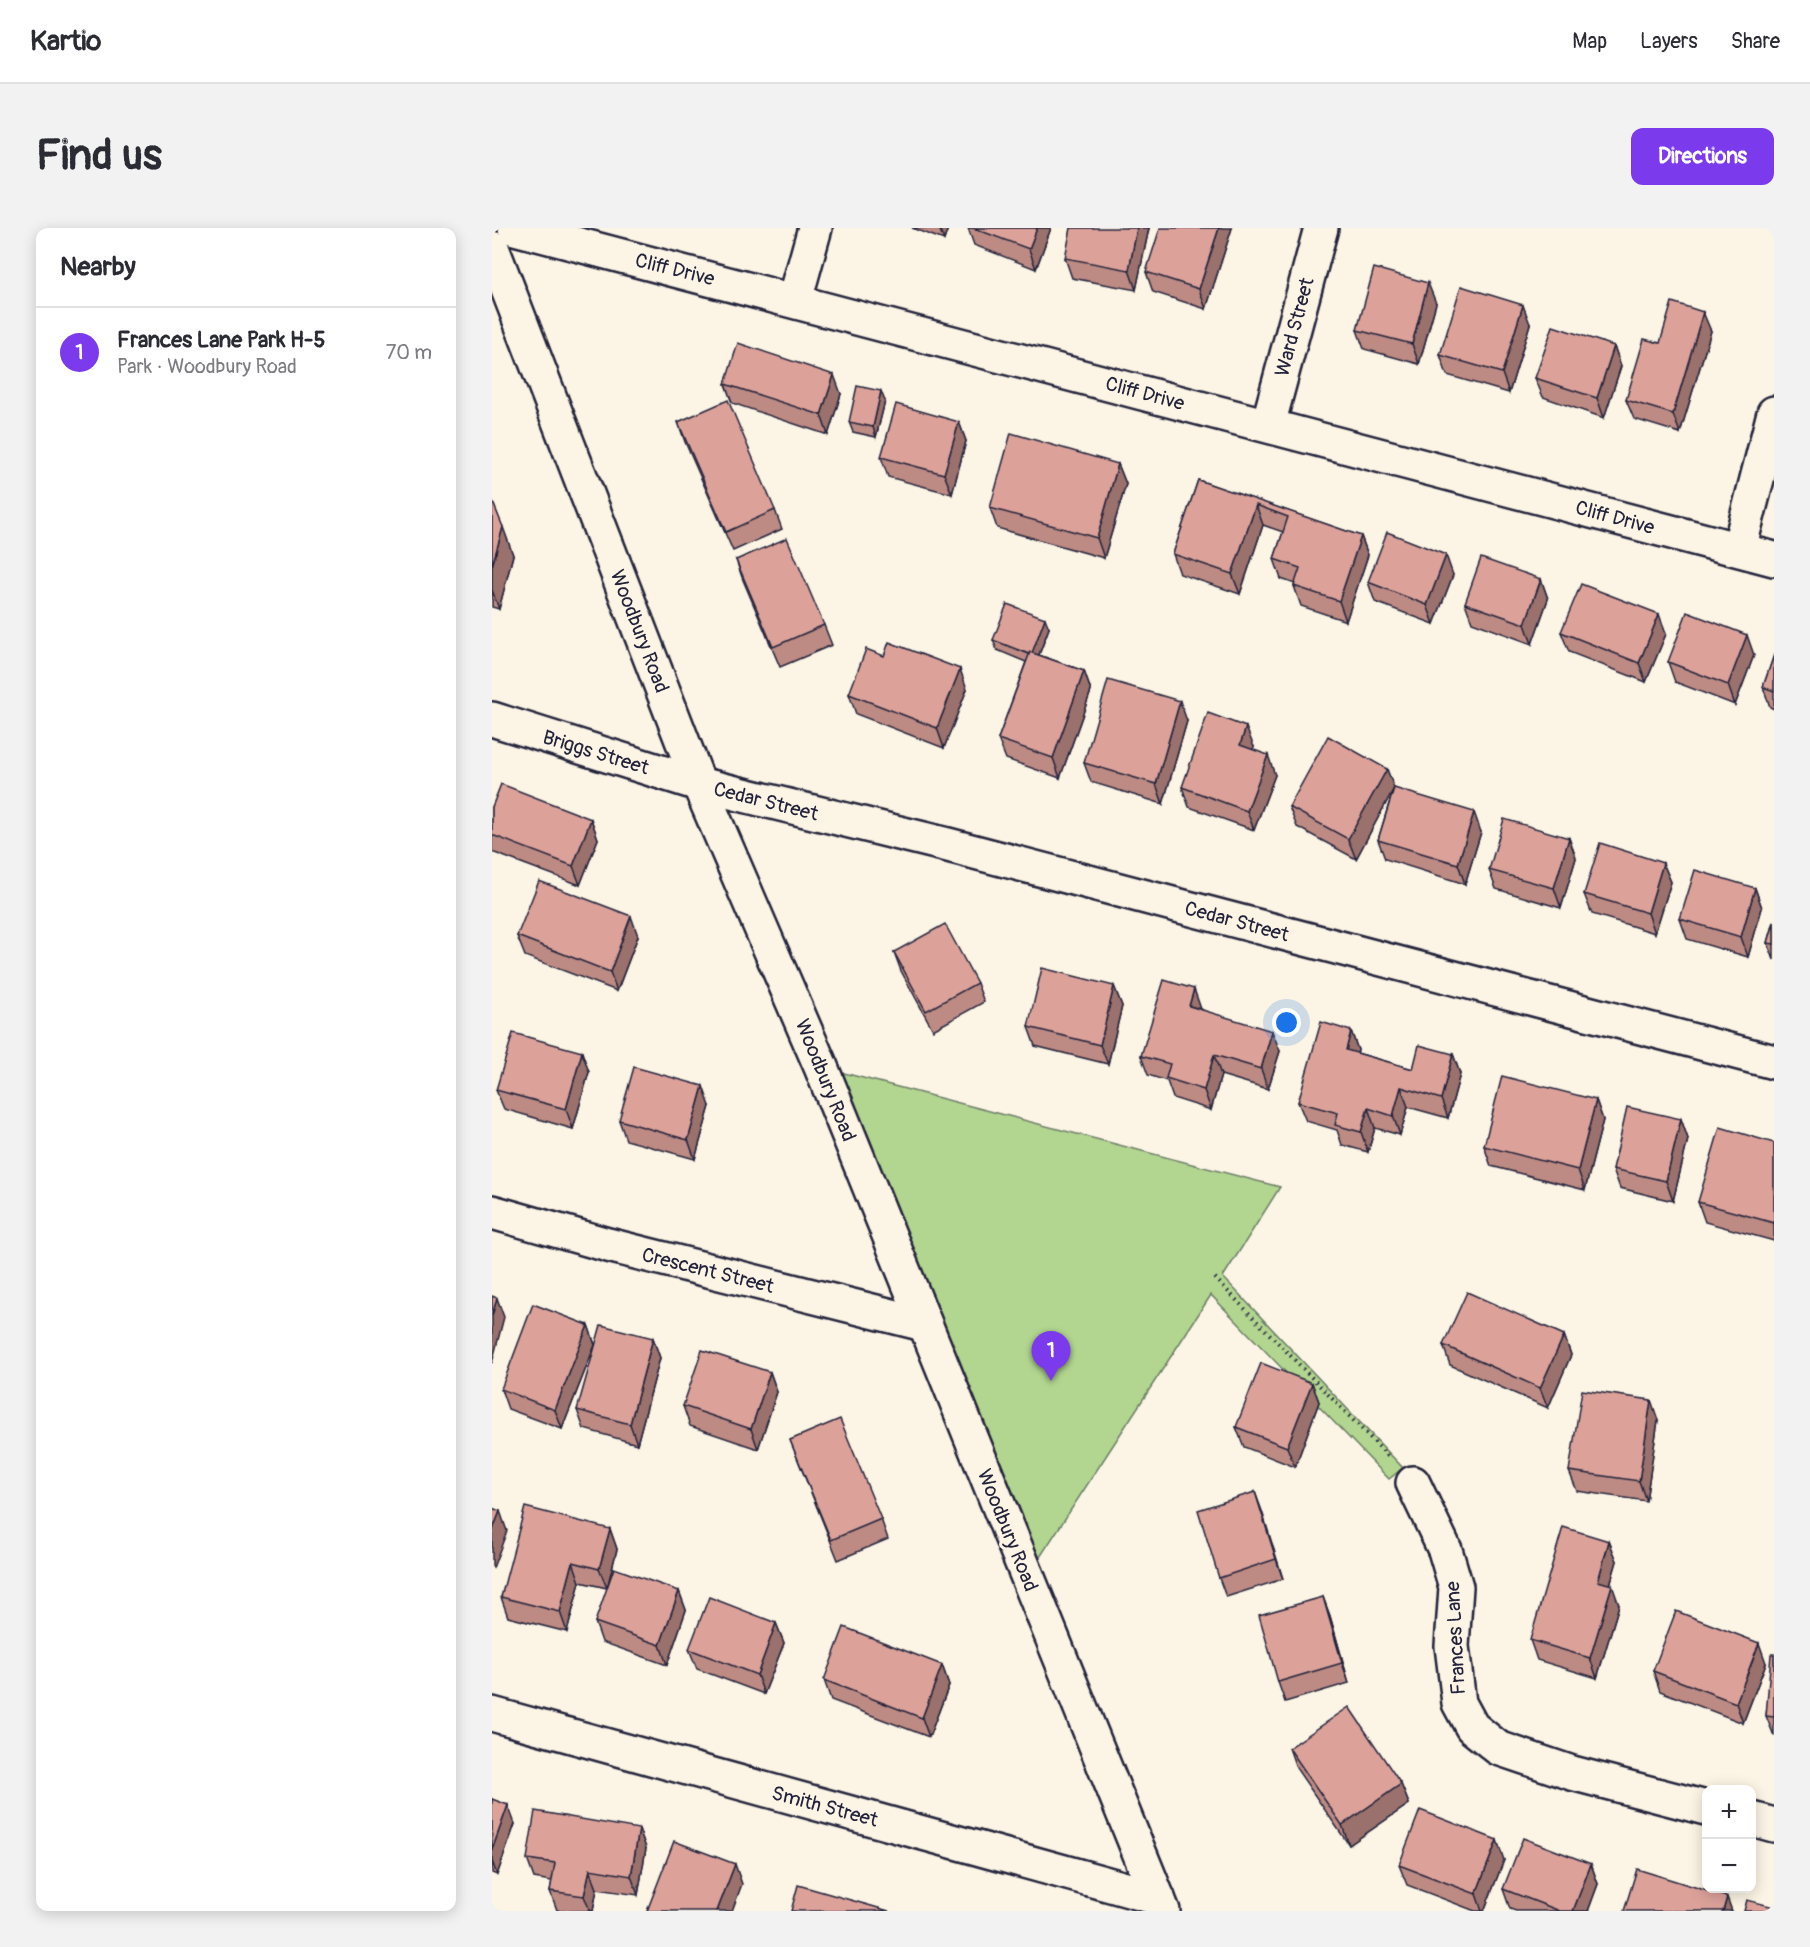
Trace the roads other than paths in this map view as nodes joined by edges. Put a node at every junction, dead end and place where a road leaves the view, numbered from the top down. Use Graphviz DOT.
graph roads {
  1 [pos="515,228"];
  2 [pos="815,228"];
  3 [pos="1321,228"];
  4 [pos="492,248"];
  5 [pos="795,300"];
  6 [pos="1774,413"];
  7 [pos="1268,425"];
  8 [pos="1738,549"];
  9 [pos="1774,559"];
  10 [pos="492,719"];
  11 [pos="699,784"];
  12 [pos="1774,1062"];
  13 [pos="492,1212"];
  14 [pos="924,1324"];
  15 [pos="1413,1483"];
  16 [pos="492,1714"];
  17 [pos="1702,1807"];
  18 [pos="1756,1820"];
  19 [pos="1774,1825"];
  20 [pos="1161,1904"];
  1 -- 5 [label="street, Cliff Drive"];
  2 -- 5 [label="street"];
  3 -- 7 [label="street, Ward Street"];
  4 -- 11 [label="street, Woodbury Road"];
  5 -- 7 [label="street, Cliff Drive"];
  6 -- 8 [label="street"];
  7 -- 8 [label="street, Cliff Drive"];
  8 -- 9 [label="street, Cliff Drive"];
  10 -- 11 [label="street, Briggs Street"];
  11 -- 12 [label="street, Cedar Street"];
  11 -- 14 [label="street, Woodbury Road"];
  13 -- 14 [label="street, Crescent Street"];
  14 -- 20 [label="street, Woodbury Road"];
  15 -- 17 [label="street, Frances Lane"];
  16 -- 20 [label="street, Smith Street"];
  18 -- 19 [label="street"];
}
